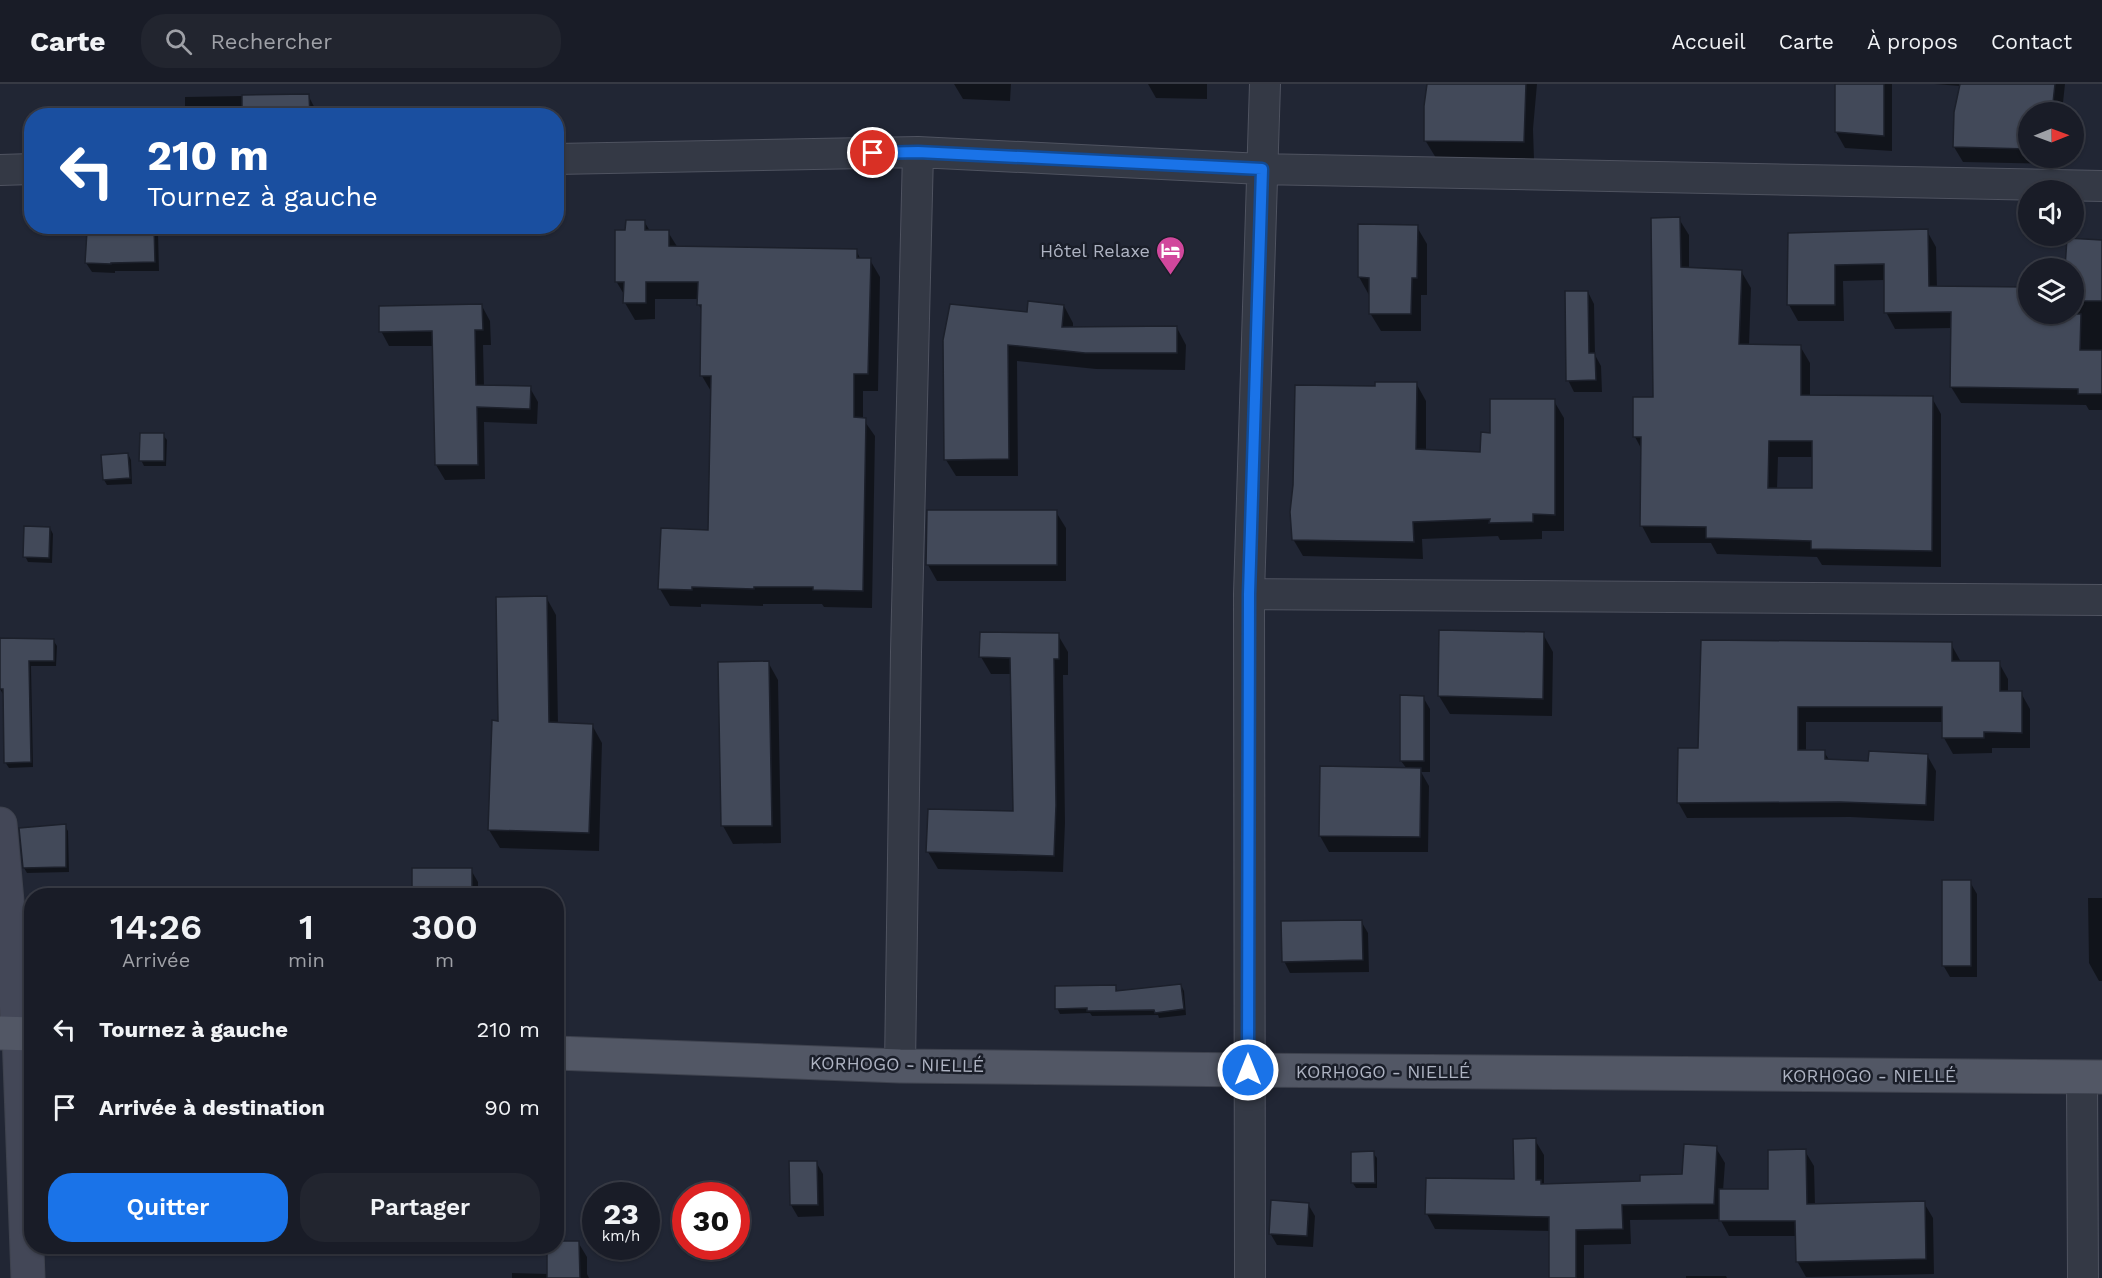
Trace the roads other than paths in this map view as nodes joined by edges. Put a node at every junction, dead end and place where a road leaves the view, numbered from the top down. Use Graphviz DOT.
graph roads {
  1 [pos="1264,84"];
  2 [pos="918,152"];
  3 [pos="564,159"];
  4 [pos="1262,169"];
  5 [pos="0,170"];
  6 [pos="24,170"];
  7 [pos="2102,186"];
  8 [pos="1249,594"];
  9 [pos="2102,600"];
  10 [pos="0,824"];
  11 [pos="17,1033"];
  12 [pos="564,1053"];
  13 [pos="900,1066"];
  14 [pos="1248,1070"];
  15 [pos="2092,1077"];
  16 [pos="24,1189"];
  17 [pos="27,1254"];
  18 [pos="28,1278"];
  19 [pos="1250,1278"];
  20 [pos="2083,1278"];
  1 -- 4 [label="street"];
  2 -- 3 [label="street"];
  2 -- 4 [label="street"];
  2 -- 13 [label="street"];
  4 -- 7 [label="street"];
  4 -- 8 [label="street"];
  5 -- 6 [label="street"];
  8 -- 9 [label="street"];
  8 -- 14 [label="street"];
  10 -- 11 [label="street"];
  11 -- 16 [label="street"];
  12 -- 13 [label="main road, KORHOGO - NIELLÉ"];
  13 -- 14 [label="main road, KORHOGO - NIELLÉ"];
  14 -- 15 [label="main road, KORHOGO - NIELLÉ"];
  14 -- 19 [label="street"];
  15 -- 20 [label="street"];
  17 -- 18 [label="street"];
}
